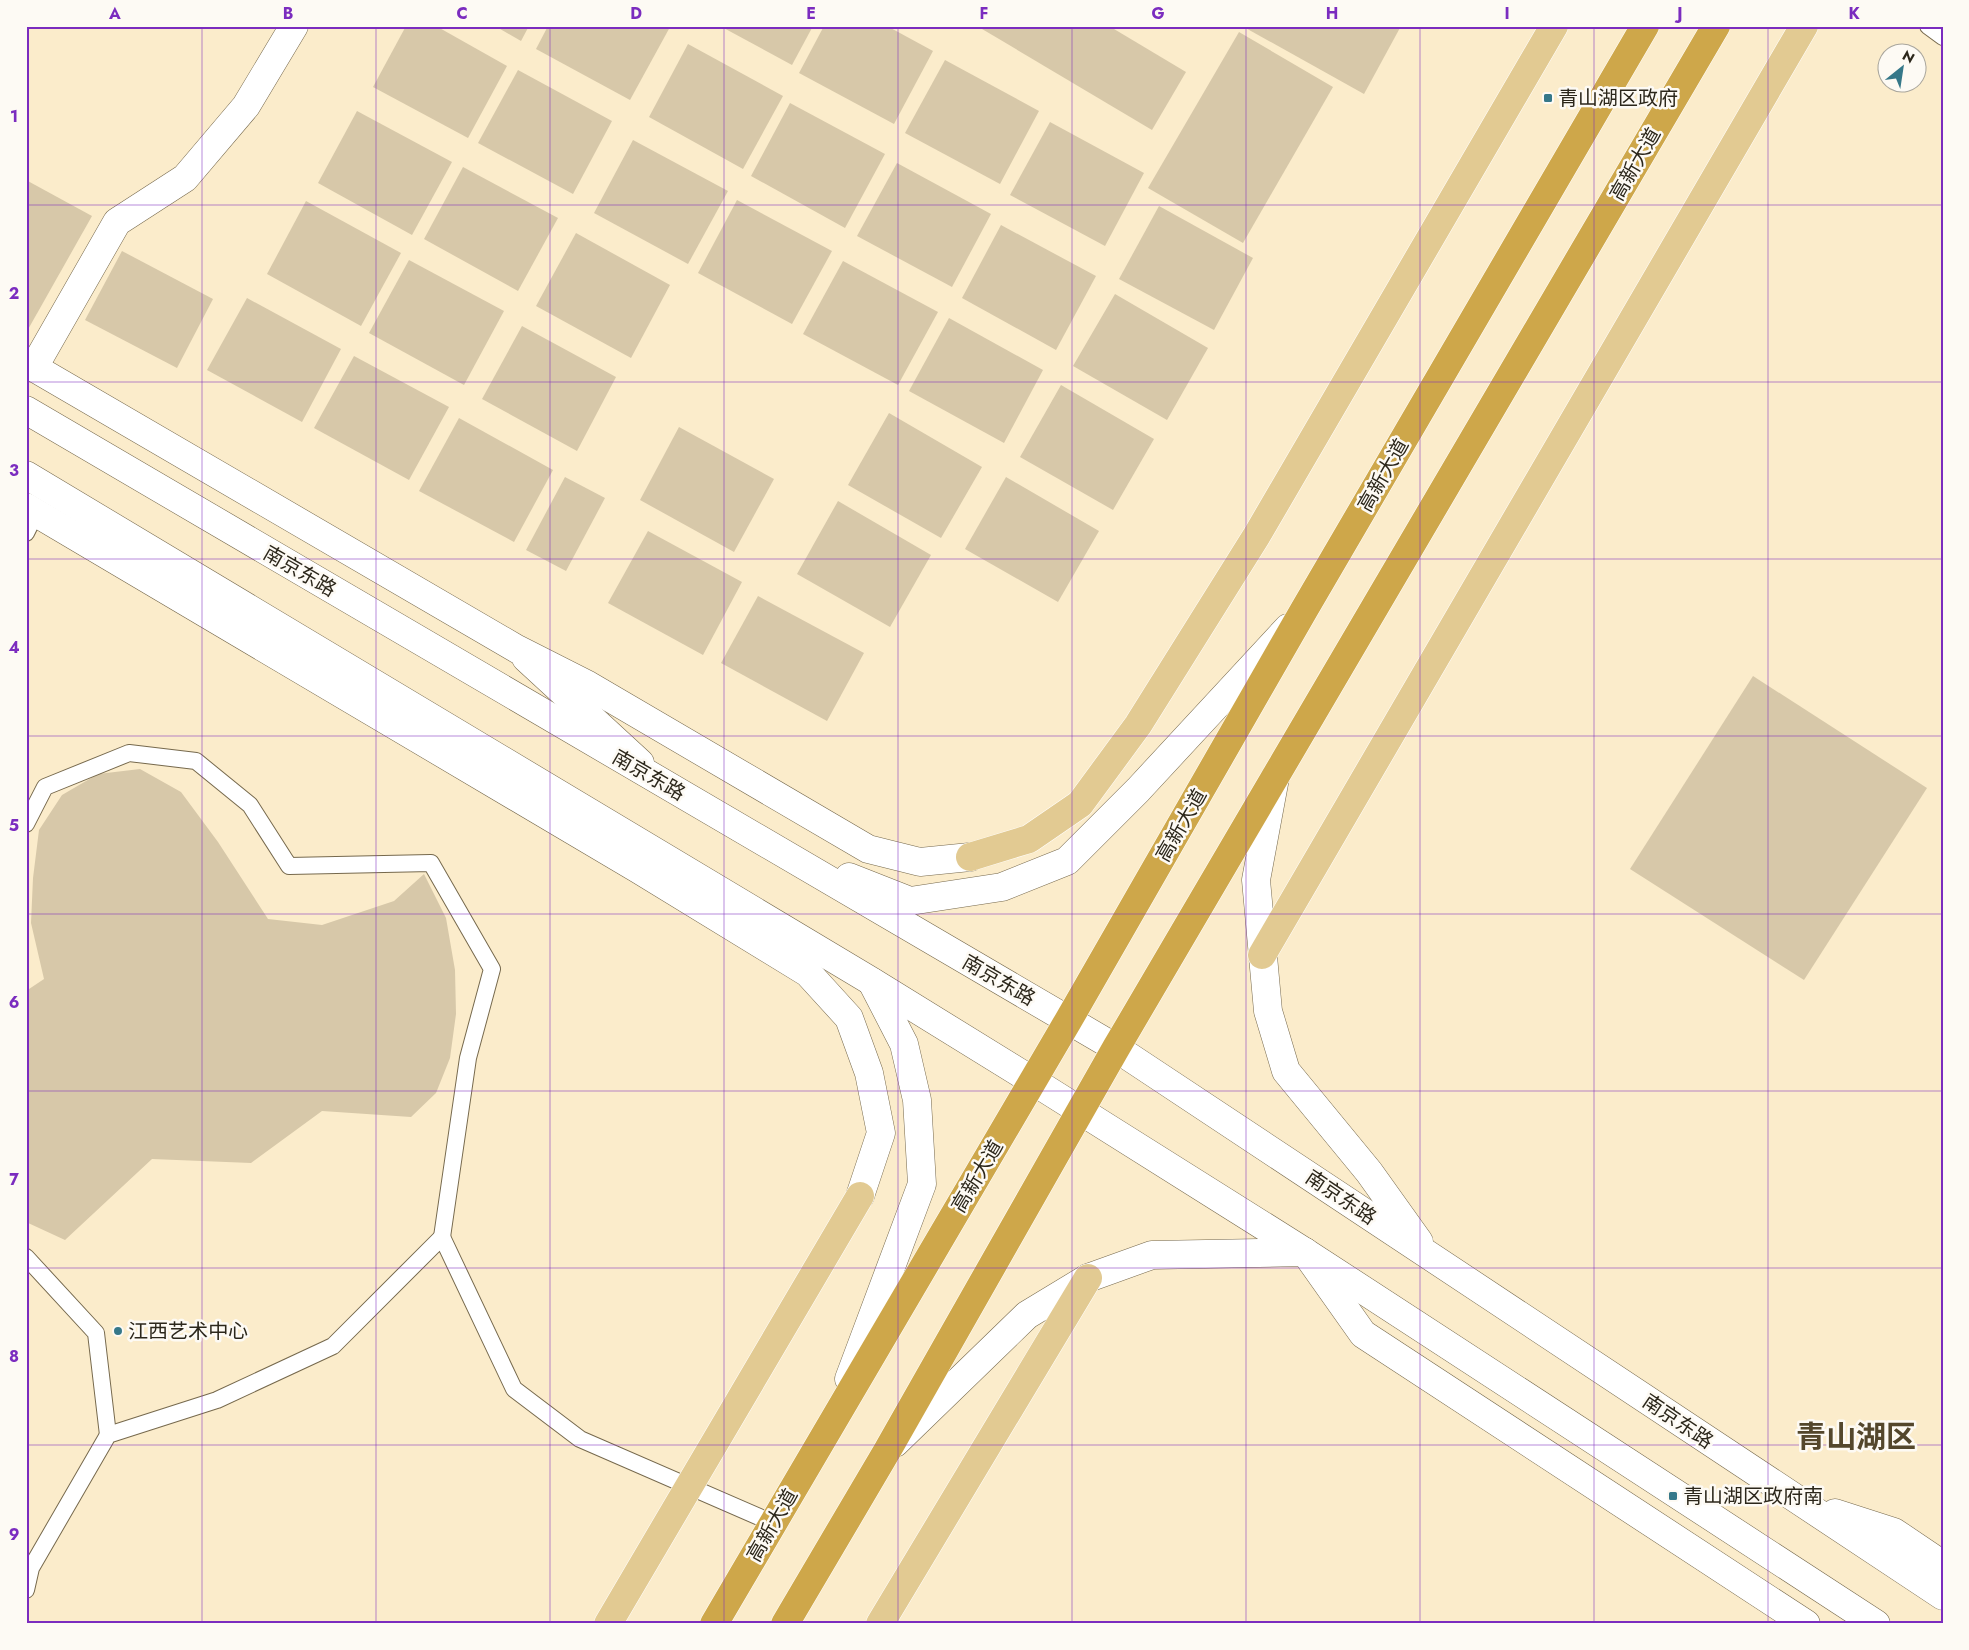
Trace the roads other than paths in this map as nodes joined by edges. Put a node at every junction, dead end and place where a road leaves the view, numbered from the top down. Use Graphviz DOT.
graph roads {
  1 [pos="294,26"];
  2 [pos="1554,26"];
  3 [pos="1645,26"];
  4 [pos="1716,26"];
  5 [pos="1804,26"];
  6 [pos="1928,26"];
  7 [pos="1943,37"];
  8 [pos="30,365"];
  9 [pos="26,410"];
  10 [pos="26,475"];
  11 [pos="30,518"];
  12 [pos="1304,610"];
  13 [pos="516,649"];
  14 [pos="1275,777"];
  15 [pos="659,781"];
  16 [pos="26,824"];
  17 [pos="772,847"];
  18 [pos="1262,955"];
  19 [pos="871,981"];
  20 [pos="1068,1021"];
  21 [pos="1116,1048"];
  22 [pos="1033,1081"];
  23 [pos="1080,1111"];
  24 [pos="442,1238"];
  25 [pos="1305,1252"];
  26 [pos="1429,1256"];
  27 [pos="26,1257"];
  28 [pos="1088,1278"];
  29 [pos="834,1418"];
  30 [pos="108,1435"];
  31 [pos="887,1451"];
  32 [pos="689,1486"];
  33 [pos="1801,1502"];
  34 [pos="773,1523"];
  35 [pos="1943,1565"];
  36 [pos="26,1590"];
  37 [pos="1943,1596"];
  38 [pos="608,1624"];
  39 [pos="714,1624"];
  40 [pos="785,1624"];
  41 [pos="880,1624"];
  42 [pos="1806,1624"];
  43 [pos="1876,1624"];
  1 -- 8 [label="main road"];
  2 -- 13 [label="main road"];
  3 -- 12 [label="highway, 高新大道"];
  4 -- 14 [label="highway, 高新大道"];
  5 -- 18 [label="main road"];
  6 -- 7 [label="lane"];
  8 -- 13 [label="main road"];
  9 -- 15 [label="main road, 南京东路"];
  10 -- 19 [label="main road"];
  11 -- 32 [label="main road"];
  12 -- 17 [label="main road"];
  12 -- 20 [label="highway, 高新大道"];
  13 -- 15 [label="main road"];
  14 -- 18 [label="main road"];
  14 -- 21 [label="highway, 高新大道"];
  15 -- 17 [label="main road, 南京东路"];
  16 -- 24 [label="lane"];
  17 -- 20 [label="main road, 南京东路"];
  18 -- 26 [label="main road"];
  19 -- 22 [label="main road"];
  19 -- 29 [label="main road"];
  20 -- 21 [label="main road, 南京东路"];
  20 -- 22 [label="highway, 高新大道"];
  21 -- 23 [label="highway, 高新大道"];
  21 -- 26 [label="main road, 南京东路"];
  22 -- 23 [label="main road"];
  22 -- 29 [label="highway, 高新大道"];
  23 -- 25 [label="main road"];
  23 -- 31 [label="highway, 高新大道"];
  24 -- 30 [label="lane"];
  24 -- 32 [label="lane"];
  25 -- 28 [label="main road"];
  25 -- 42 [label="main road"];
  25 -- 43 [label="main road"];
  26 -- 33 [label="main road, 南京东路"];
  27 -- 30 [label="lane"];
  28 -- 31 [label="main road"];
  28 -- 41 [label="main road"];
  29 -- 34 [label="highway, 高新大道"];
  30 -- 36 [label="lane"];
  31 -- 40 [label="highway, 高新大道"];
  32 -- 34 [label="lane"];
  32 -- 38 [label="main road"];
  33 -- 35 [label="main road"];
  33 -- 37 [label="main road, 南京东路"];
  34 -- 39 [label="highway, 高新大道"];
}
